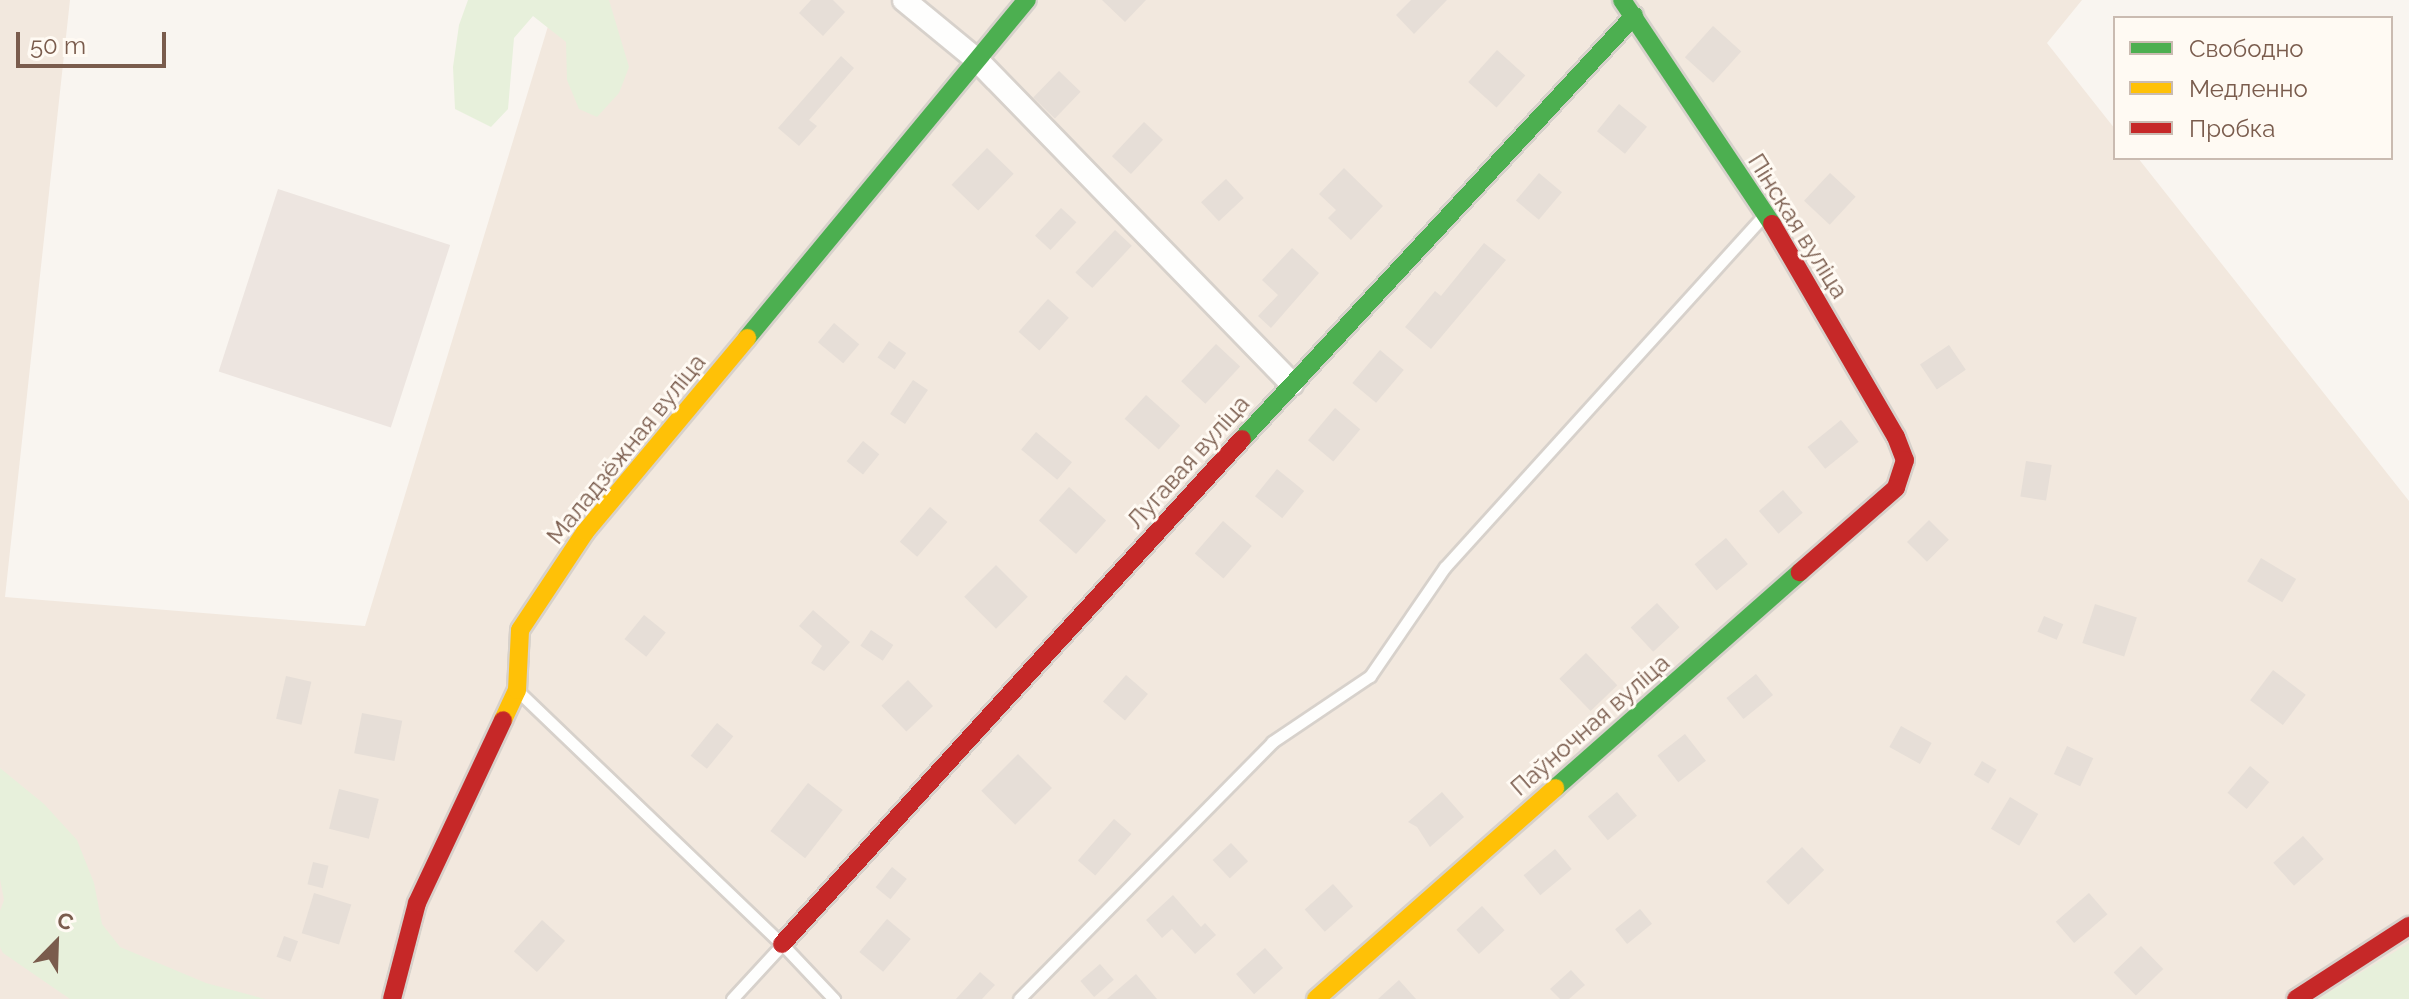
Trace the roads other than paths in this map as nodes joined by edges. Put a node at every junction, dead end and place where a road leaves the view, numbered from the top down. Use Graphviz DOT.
graph roads {
  1 [pos="904,0"];
  2 [pos="1027,0"];
  3 [pos="1622,0"];
  4 [pos="1634,16"];
  5 [pos="977,60"];
  6 [pos="1766,214"];
  7 [pos="1292,384"];
  8 [pos="1896,488"];
  9 [pos="517,690"];
  10 [pos="2409,926"];
  11 [pos="782,944"];
  12 [pos="392,999"];
  13 [pos="732,999"];
  14 [pos="834,999"];
  15 [pos="1019,999"];
  16 [pos="1316,999"];
  17 [pos="2296,999"];
  1 -- 5 [label="street"];
  2 -- 5 [label="street, Маладзёжная вуліца"];
  3 -- 4 [label="street, Пінская вуліца"];
  4 -- 6 [label="street, Пінская вуліца"];
  4 -- 7 [label="street, Лугавая вуліца"];
  5 -- 7 [label="street"];
  5 -- 9 [label="street, Маладзёжная вуліца"];
  6 -- 8 [label="street, Пінская вуліца"];
  6 -- 15 [label="lane"];
  7 -- 11 [label="street, Лугавая вуліца"];
  8 -- 16 [label="street, Паўночная вуліца"];
  9 -- 11 [label="lane"];
  9 -- 12 [label="street, Маладзёжная вуліца"];
  10 -- 17 [label="street"];
  11 -- 13 [label="lane"];
  11 -- 14 [label="lane"];
}
